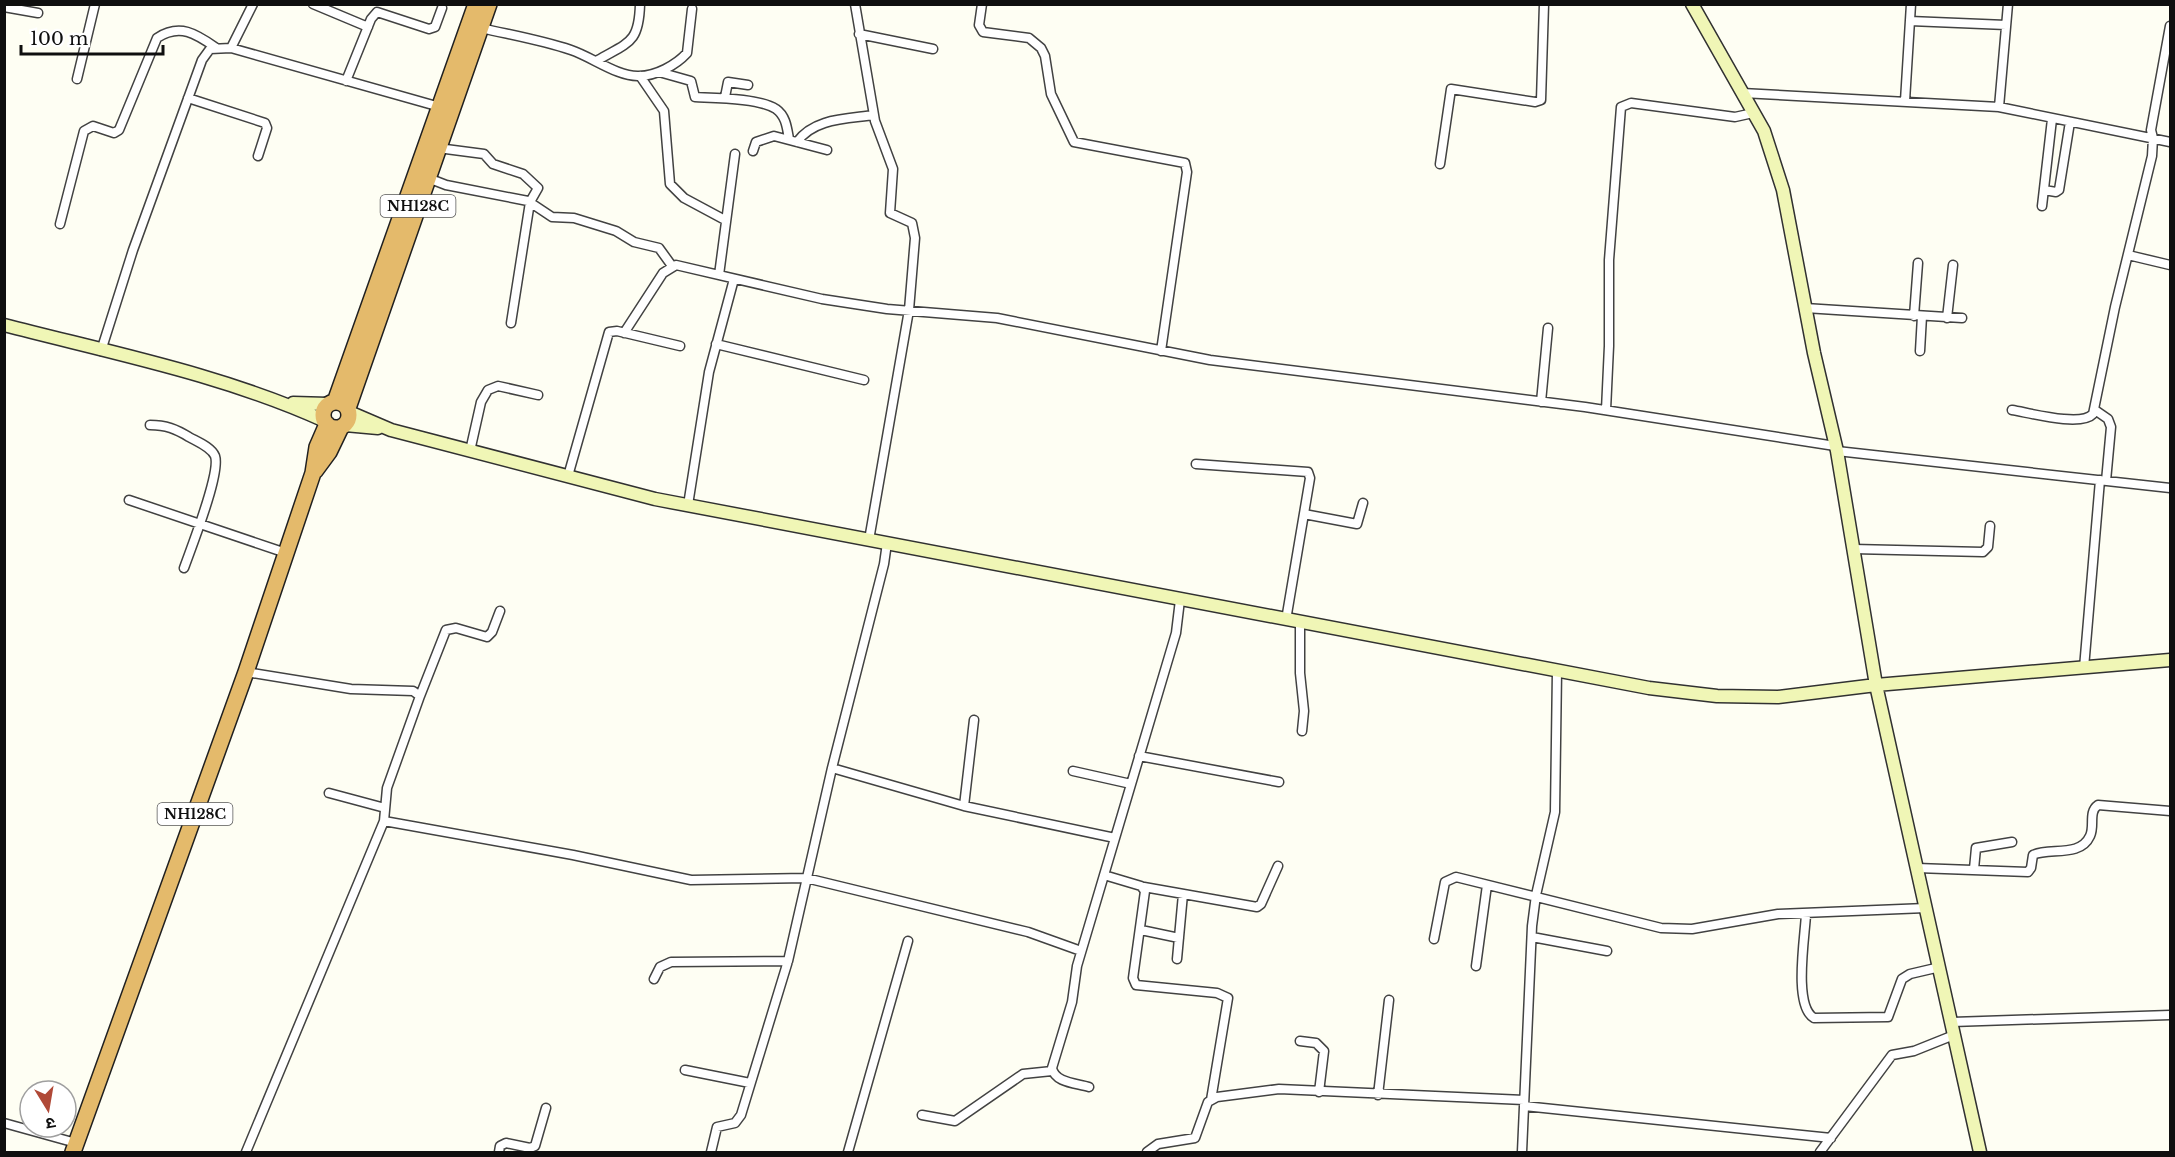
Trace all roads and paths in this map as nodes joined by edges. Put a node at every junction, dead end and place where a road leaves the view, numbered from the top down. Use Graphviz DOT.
graph roads {
  1 [pos="95,4"];
  2 [pos="253,4"];
  3 [pos="313,4"];
  4 [pos="476,4"];
  5 [pos="489,4"];
  6 [pos="640,4"];
  7 [pos="855,4"];
  8 [pos="982,4"];
  9 [pos="1544,4"];
  10 [pos="1692,4"];
  11 [pos="1911,4"];
  12 [pos="2008,4"];
  13 [pos="4,6"];
  14 [pos="442,8"];
  15 [pos="692,9"];
  16 [pos="38,13"];
  17 [pos="1910,21"];
  18 [pos="2006,25"];
  19 [pos="2170,26"];
  20 [pos="368,27"];
  21 [pos="481,28"];
  22 [pos="859,34"];
  23 [pos="215,47"];
  24 [pos="231,48"];
  25 [pos="933,49"];
  26 [pos="598,60"];
  27 [pos="658,72"];
  28 [pos="640,76"];
  29 [pos="77,79"];
  30 [pos="346,81"];
  31 [pos="748,86"];
  32 [pos="1742,93"];
  33 [pos="725,97"];
  34 [pos="188,98"];
  35 [pos="1905,101"];
  36 [pos="440,107"];
  37 [pos="1999,107"];
  38 [pos="1753,113"];
  39 [pos="874,115"];
  40 [pos="2052,119"];
  41 [pos="2070,123"];
  42 [pos="2153,138"];
  43 [pos="793,140"];
  44 [pos="2170,142"];
  45 [pos="438,148"];
  46 [pos="827,150"];
  47 [pos="753,151"];
  48 [pos="735,154"];
  49 [pos="258,156"];
  50 [pos="1440,164"];
  51 [pos="428,178"];
  52 [pos="2044,190"];
  53 [pos="530,202"];
  54 [pos="2042,206"];
  55 [pos="725,220"];
  56 [pos="60,224"];
  57 [pos="2128,255"];
  58 [pos="1918,263"];
  59 [pos="2170,265"];
  60 [pos="672,266"];
  61 [pos="1953,266"];
  62 [pos="718,275"];
  63 [pos="734,279"];
  64 [pos="1805,308"];
  65 [pos="909,310"];
  66 [pos="1918,316"];
  67 [pos="1947,318"];
  68 [pos="1962,318"];
  69 [pos="511,323"];
  70 [pos="4,325"];
  71 [pos="1548,328"];
  72 [pos="624,333"];
  73 [pos="716,344"];
  74 [pos="680,346"];
  75 [pos="101,351"];
  76 [pos="1161,351"];
  77 [pos="1920,351"];
  78 [pos="864,380"];
  79 [pos="538,395"];
  80 [pos="1541,402"];
  81 [pos="1606,410"];
  82 [pos="2012,410"];
  83 [pos="2095,410"];
  84 [pos="337,415"];
  85 [pos="150,425"];
  86 [pos="1836,448"];
  87 [pos="470,451"];
  88 [pos="1196,464"];
  89 [pos="568,476"];
  90 [pos="2103,481"];
  91 [pos="2170,488"];
  92 [pos="129,500"];
  93 [pos="1363,503"];
  94 [pos="688,505"];
  95 [pos="1304,514"];
  96 [pos="199,524"];
  97 [pos="1990,526"];
  98 [pos="869,540"];
  99 [pos="887,543"];
  100 [pos="1853,549"];
  101 [pos="286,553"];
  102 [pos="184,568"];
  103 [pos="1180,600"];
  104 [pos="500,611"];
  105 [pos="1286,620"];
  106 [pos="1300,623"];
  107 [pos="2170,660"];
  108 [pos="2084,668"];
  109 [pos="1557,671"];
  110 [pos="246,672"];
  111 [pos="1876,685"];
  112 [pos="420,696"];
  113 [pos="974,720"];
  114 [pos="1302,731"];
  115 [pos="1139,756"];
  116 [pos="832,768"];
  117 [pos="1073,771"];
  118 [pos="1279,782"];
  119 [pos="1131,784"];
  120 [pos="329,793"];
  121 [pos="964,806"];
  122 [pos="385,808"];
  123 [pos="2170,811"];
  124 [pos="384,821"];
  125 [pos="1115,838"];
  126 [pos="2012,842"];
  127 [pos="1278,866"];
  128 [pos="1917,868"];
  129 [pos="1974,869"];
  130 [pos="1104,875"];
  131 [pos="806,878"];
  132 [pos="1487,885"];
  133 [pos="1144,887"];
  134 [pos="1183,894"];
  135 [pos="1536,895"];
  136 [pos="1926,908"];
  137 [pos="1806,914"];
  138 [pos="1141,930"];
  139 [pos="1532,937"];
  140 [pos="1179,938"];
  141 [pos="1434,939"];
  142 [pos="908,940"];
  143 [pos="1081,951"];
  144 [pos="1607,951"];
  145 [pos="1177,959"];
  146 [pos="788,961"];
  147 [pos="1476,966"];
  148 [pos="1940,967"];
  149 [pos="654,980"];
  150 [pos="1389,1000"];
  151 [pos="2170,1016"];
  152 [pos="1953,1029"];
  153 [pos="1300,1041"];
  154 [pos="685,1070"];
  155 [pos="1052,1071"];
  156 [pos="750,1083"];
  157 [pos="1089,1087"];
  158 [pos="1319,1092"];
  159 [pos="1378,1095"];
  160 [pos="1211,1100"];
  161 [pos="1524,1103"];
  162 [pos="546,1108"];
  163 [pos="922,1115"];
  164 [pos="4,1123"];
  165 [pos="1831,1138"];
  166 [pos="74,1148"];
  167 [pos="246,1152"];
  168 [pos="499,1152"];
  169 [pos="711,1152"];
  170 [pos="848,1152"];
  171 [pos="1147,1152"];
  172 [pos="1521,1152"];
  173 [pos="1820,1152"];
  174 [pos="1980,1152"];
  1 -- 29 [label="street"];
  2 -- 24 [label="street"];
  3 -- 20 [label="street"];
  4 -- 36 [label="highway, NH128C"];
  5 -- 21 [label="highway, NH128C"];
  6 -- 26 [label="street"];
  7 -- 22 [label="street"];
  8 -- 76 [label="street"];
  9 -- 50 [label="street"];
  10 -- 32 [label="street"];
  11 -- 17 [label="street"];
  12 -- 18 [label="street"];
  13 -- 16 [label="street"];
  14 -- 20 [label="street"];
  15 -- 27 [label="street"];
  17 -- 18 [label="street"];
  17 -- 35 [label="street"];
  18 -- 37 [label="street"];
  19 -- 42 [label="street"];
  20 -- 30 [label="street"];
  21 -- 26 [label="street"];
  21 -- 45 [label="highway, NH128C"];
  22 -- 25 [label="street"];
  22 -- 39 [label="street"];
  23 -- 24 [label="street"];
  23 -- 34 [label="street"];
  23 -- 56 [label="street"];
  24 -- 30 [label="street"];
  26 -- 28 [label="street"];
  27 -- 28 [label="street"];
  27 -- 33 [label="street"];
  28 -- 55 [label="street"];
  30 -- 36 [label="street"];
  31 -- 33 [label="street"];
  32 -- 35 [label="street"];
  32 -- 38 [label="street"];
  33 -- 43 [label="street"];
  34 -- 49 [label="street"];
  34 -- 75 [label="street"];
  35 -- 37 [label="street"];
  36 -- 84 [label="highway, NH128C"];
  37 -- 40 [label="street"];
  38 -- 64 [label="street"];
  38 -- 81 [label="street"];
  39 -- 43 [label="street"];
  39 -- 65 [label="street"];
  40 -- 41 [label="street"];
  40 -- 52 [label="street"];
  41 -- 42 [label="street"];
  41 -- 52 [label="street"];
  42 -- 44 [label="street"];
  42 -- 57 [label="street"];
  43 -- 46 [label="street"];
  43 -- 47 [label="street"];
  45 -- 51 [label="highway, NH128C"];
  45 -- 53 [label="street"];
  48 -- 55 [label="street"];
  51 -- 53 [label="street"];
  51 -- 84 [label="highway, NH128C"];
  52 -- 54 [label="street"];
  53 -- 60 [label="street"];
  53 -- 69 [label="street"];
  55 -- 62 [label="street"];
  57 -- 59 [label="street"];
  57 -- 83 [label="street"];
  58 -- 66 [label="street"];
  60 -- 62 [label="street"];
  60 -- 72 [label="street"];
  61 -- 67 [label="street"];
  62 -- 63 [label="street"];
  63 -- 65 [label="street"];
  63 -- 73 [label="street"];
  64 -- 66 [label="street"];
  64 -- 86 [label="street"];
  65 -- 76 [label="street"];
  65 -- 98 [label="street"];
  66 -- 67 [label="street"];
  66 -- 77 [label="street"];
  67 -- 68 [label="street"];
  70 -- 75 [label="street"];
  71 -- 80 [label="street"];
  72 -- 74 [label="street"];
  72 -- 89 [label="street"];
  73 -- 78 [label="street"];
  73 -- 94 [label="street"];
  75 -- 84 [label="street"];
  76 -- 80 [label="street"];
  79 -- 87 [label="street"];
  80 -- 81 [label="street"];
  81 -- 86 [label="street"];
  82 -- 83 [label="street"];
  83 -- 90 [label="street"];
  84 -- 87 [label="street"];
  84 -- 101 [label="highway, NH128C"];
  85 -- 96 [label="street"];
  86 -- 90 [label="street"];
  86 -- 100 [label="street"];
  87 -- 89 [label="street"];
  88 -- 95 [label="street"];
  89 -- 94 [label="street"];
  90 -- 91 [label="street"];
  90 -- 108 [label="street"];
  92 -- 96 [label="street"];
  93 -- 95 [label="street"];
  94 -- 98 [label="street"];
  95 -- 105 [label="street"];
  96 -- 101 [label="street"];
  96 -- 102 [label="street"];
  97 -- 100 [label="street"];
  98 -- 99 [label="street"];
  99 -- 103 [label="street"];
  99 -- 116 [label="street"];
  100 -- 111 [label="street"];
  101 -- 110 [label="highway, NH128C"];
  103 -- 105 [label="street"];
  103 -- 115 [label="street"];
  104 -- 112 [label="street"];
  105 -- 106 [label="street"];
  106 -- 109 [label="street"];
  106 -- 114 [label="street"];
  107 -- 108 [label="street"];
  108 -- 111 [label="street"];
  109 -- 111 [label="street"];
  109 -- 135 [label="street"];
  110 -- 112 [label="street"];
  110 -- 166 [label="highway, NH128C"];
  111 -- 128 [label="street"];
  112 -- 122 [label="street"];
  113 -- 121 [label="street"];
  115 -- 118 [label="street"];
  115 -- 119 [label="street"];
  116 -- 121 [label="street"];
  116 -- 131 [label="street"];
  117 -- 119 [label="street"];
  119 -- 125 [label="street"];
  120 -- 122 [label="street"];
  121 -- 125 [label="street"];
  122 -- 124 [label="street"];
  123 -- 129 [label="street"];
  124 -- 131 [label="street"];
  124 -- 167 [label="street"];
  125 -- 130 [label="street"];
  126 -- 129 [label="street"];
  127 -- 134 [label="street"];
  128 -- 129 [label="street"];
  128 -- 136 [label="street"];
  130 -- 133 [label="street"];
  130 -- 143 [label="street"];
  131 -- 143 [label="street"];
  131 -- 146 [label="street"];
  132 -- 135 [label="street"];
  132 -- 141 [label="street"];
  132 -- 147 [label="street"];
  133 -- 134 [label="street"];
  133 -- 138 [label="street"];
  134 -- 140 [label="street"];
  135 -- 137 [label="street"];
  135 -- 139 [label="street"];
  136 -- 137 [label="street"];
  136 -- 148 [label="street"];
  137 -- 148 [label="street"];
  138 -- 140 [label="street"];
  138 -- 160 [label="street"];
  139 -- 144 [label="street"];
  139 -- 161 [label="street"];
  140 -- 145 [label="street"];
  142 -- 170 [label="street"];
  143 -- 155 [label="street"];
  146 -- 149 [label="street"];
  146 -- 156 [label="street"];
  148 -- 152 [label="street"];
  150 -- 159 [label="street"];
  151 -- 152 [label="street"];
  152 -- 165 [label="street"];
  152 -- 174 [label="street"];
  153 -- 158 [label="street"];
  154 -- 156 [label="street"];
  155 -- 157 [label="street"];
  155 -- 163 [label="street"];
  156 -- 169 [label="street"];
  158 -- 159 [label="street"];
  158 -- 160 [label="street"];
  159 -- 161 [label="street"];
  160 -- 171 [label="street"];
  161 -- 165 [label="street"];
  161 -- 172 [label="street"];
  162 -- 168 [label="street"];
  164 -- 166 [label="street"];
  165 -- 173 [label="street"];
}
